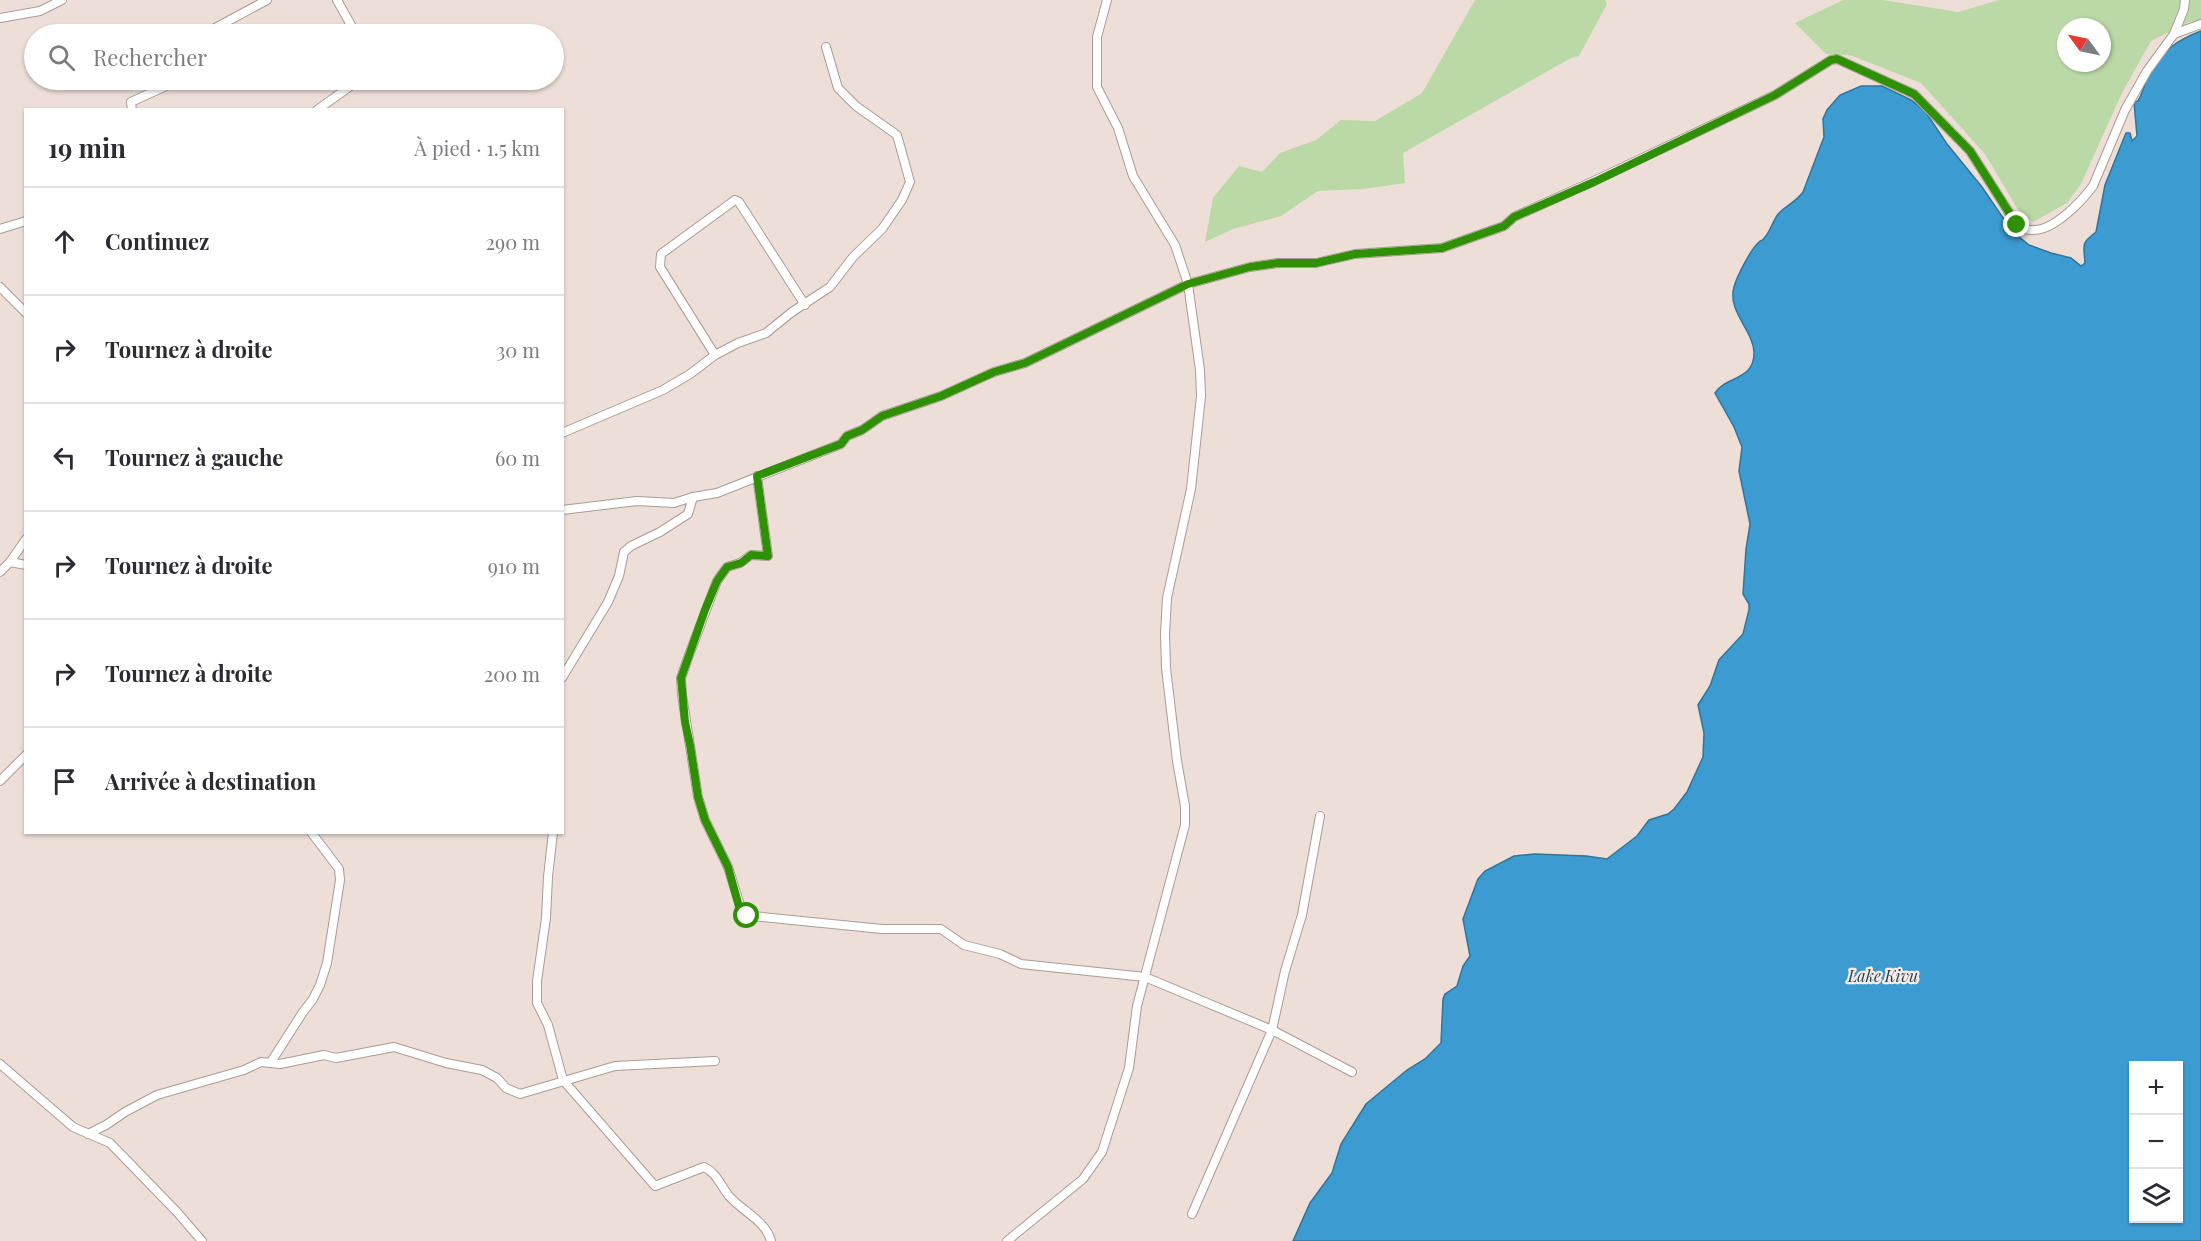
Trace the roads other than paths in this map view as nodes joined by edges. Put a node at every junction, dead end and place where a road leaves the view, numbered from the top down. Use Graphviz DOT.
graph roads {
  1 [pos="62,0"];
  2 [pos="267,0"];
  3 [pos="338,0"];
  4 [pos="1107,0"];
  5 [pos="2185,0"];
  6 [pos="0,18"];
  7 [pos="223,24"];
  8 [pos="351,24"];
  9 [pos="2201,24"];
  10 [pos="2174,34"];
  11 [pos="826,47"];
  12 [pos="157,90"];
  13 [pos="345,90"];
  14 [pos="132,108"];
  15 [pos="320,108"];
  16 [pos="24,221"];
  17 [pos="0,229"];
  18 [pos="1188,284"];
  19 [pos="0,287"];
  20 [pos="805,306"];
  21 [pos="24,311"];
  22 [pos="715,355"];
  23 [pos="564,432"];
  24 [pos="757,476"];
  25 [pos="693,497"];
  26 [pos="564,510"];
  27 [pos="24,542"];
  28 [pos="10,562"];
  29 [pos="24,566"];
  30 [pos="0,572"];
  31 [pos="564,675"];
  32 [pos="24,757"];
  33 [pos="0,781"];
  34 [pos="1320,816"];
  35 [pos="313,834"];
  36 [pos="553,834"];
  37 [pos="1145,976"];
  38 [pos="1272,1030"];
  39 [pos="715,1061"];
  40 [pos="271,1062"];
  41 [pos="0,1064"];
  42 [pos="1352,1072"];
  43 [pos="563,1080"];
  44 [pos="88,1134"];
  45 [pos="1192,1214"];
  46 [pos="202,1241"];
  47 [pos="771,1241"];
  48 [pos="1007,1241"];
  1 -- 6 [label="street"];
  2 -- 7 [label="street"];
  3 -- 8 [label="street"];
  4 -- 18 [label="street"];
  5 -- 10 [label="street"];
  9 -- 10 [label="street"];
  10 -- 18 [label="street"];
  11 -- 20 [label="street"];
  12 -- 14 [label="street"];
  13 -- 15 [label="street"];
  16 -- 17 [label="street"];
  18 -- 24 [label="street"];
  18 -- 37 [label="street"];
  19 -- 21 [label="street"];
  20 -- 22 [label="street"];
  20 -- 22 [label="street"];
  22 -- 23 [label="street"];
  24 -- 25 [label="street"];
  24 -- 37 [label="street"];
  25 -- 26 [label="street"];
  25 -- 31 [label="street"];
  27 -- 28 [label="street"];
  28 -- 29 [label="street"];
  28 -- 30 [label="street"];
  32 -- 33 [label="street"];
  34 -- 38 [label="street"];
  35 -- 40 [label="street"];
  36 -- 43 [label="street"];
  37 -- 38 [label="street"];
  37 -- 48 [label="street"];
  38 -- 42 [label="street"];
  38 -- 45 [label="street"];
  39 -- 43 [label="street"];
  40 -- 43 [label="street"];
  40 -- 44 [label="street"];
  41 -- 44 [label="street"];
  43 -- 47 [label="street"];
  44 -- 46 [label="street"];
}
